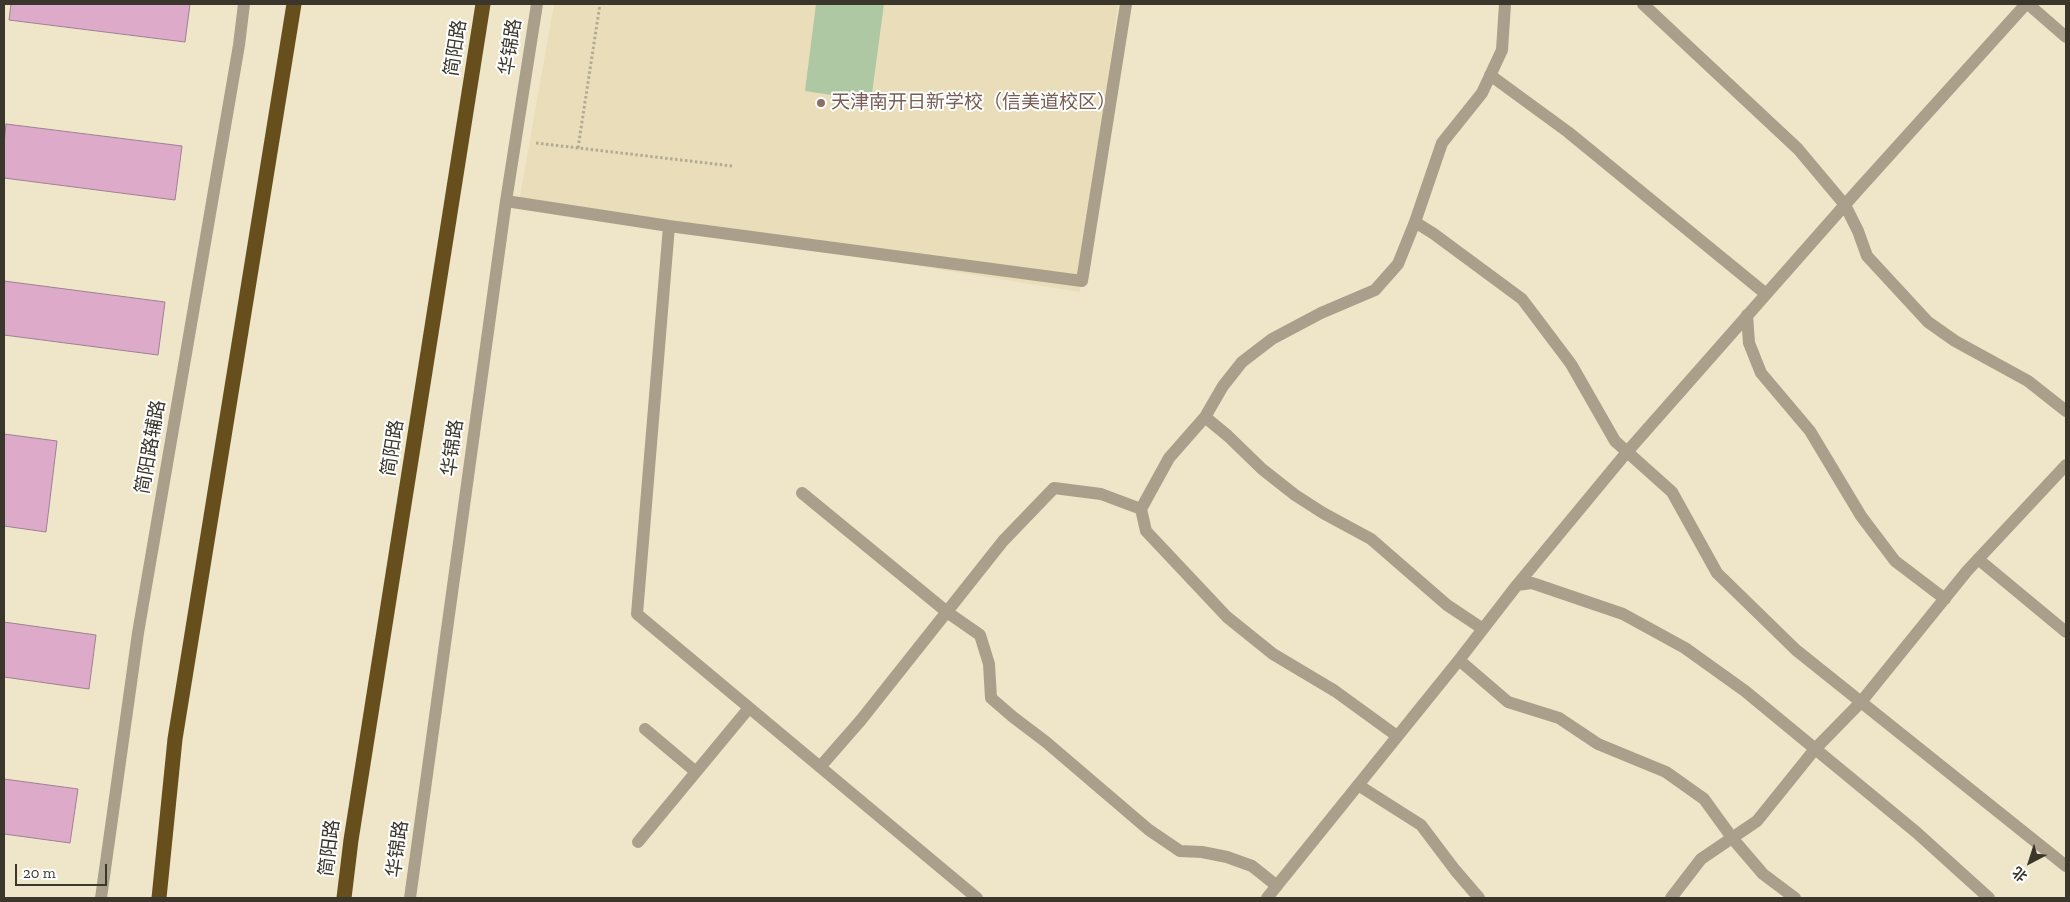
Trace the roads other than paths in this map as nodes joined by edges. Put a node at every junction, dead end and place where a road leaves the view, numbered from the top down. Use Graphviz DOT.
graph roads {
  1 [pos="244,4"];
  2 [pos="294,4"];
  3 [pos="483,4"];
  4 [pos="537,4"];
  5 [pos="1126,4"];
  6 [pos="1505,4"];
  7 [pos="1643,4"];
  8 [pos="2027,4"];
  9 [pos="2066,37"];
  10 [pos="1490,75"];
  11 [pos="506,201"];
  12 [pos="1845,205"];
  13 [pos="1415,222"];
  14 [pos="668,226"];
  15 [pos="1766,294"];
  16 [pos="1747,315"];
  17 [pos="2066,411"];
  18 [pos="1205,417"];
  19 [pos="1627,452"];
  20 [pos="2066,465"];
  21 [pos="802,493"];
  22 [pos="1141,509"];
  23 [pos="1978,559"];
  24 [pos="1516,585"];
  25 [pos="1945,599"];
  26 [pos="947,612"];
  27 [pos="1483,629"];
  28 [pos="2066,632"];
  29 [pos="1459,660"];
  30 [pos="1861,702"];
  31 [pos="749,708"];
  32 [pos="645,729"];
  33 [pos="1397,736"];
  34 [pos="1815,749"];
  35 [pos="820,767"];
  36 [pos="696,772"];
  37 [pos="1358,785"];
  38 [pos="1733,839"];
  39 [pos="638,842"];
  40 [pos="2066,866"];
  41 [pos="1276,886"];
  42 [pos="101,898"];
  43 [pos="159,898"];
  44 [pos="344,898"];
  45 [pos="410,898"];
  46 [pos="977,898"];
  47 [pos="1266,898"];
  48 [pos="1479,898"];
  49 [pos="1671,898"];
  50 [pos="1795,898"];
  51 [pos="1989,898"];
  1 -- 42 [label="street, 简阳路辅路"];
  2 -- 43 [label="highway"];
  3 -- 44 [label="highway, 简阳路"];
  4 -- 11 [label="street, 华锦路"];
  5 -- 14 [label="street"];
  6 -- 10 [label="street"];
  7 -- 12 [label="street"];
  8 -- 9 [label="street"];
  8 -- 12 [label="street"];
  10 -- 13 [label="street"];
  10 -- 15 [label="street"];
  11 -- 14 [label="street"];
  11 -- 45 [label="street, 华锦路"];
  12 -- 15 [label="street"];
  12 -- 17 [label="street"];
  13 -- 18 [label="street"];
  13 -- 19 [label="street"];
  14 -- 31 [label="street"];
  15 -- 16 [label="street"];
  16 -- 19 [label="street"];
  16 -- 25 [label="street"];
  18 -- 22 [label="street"];
  18 -- 27 [label="street"];
  19 -- 24 [label="street"];
  19 -- 30 [label="street"];
  20 -- 23 [label="street"];
  21 -- 26 [label="street"];
  22 -- 26 [label="street"];
  22 -- 33 [label="street"];
  23 -- 25 [label="street"];
  23 -- 28 [label="street"];
  24 -- 27 [label="street"];
  24 -- 34 [label="street"];
  25 -- 30 [label="street"];
  26 -- 35 [label="street"];
  26 -- 41 [label="street"];
  27 -- 29 [label="street"];
  29 -- 33 [label="street"];
  29 -- 38 [label="street"];
  30 -- 34 [label="street"];
  30 -- 40 [label="street"];
  31 -- 35 [label="street"];
  31 -- 36 [label="street"];
  32 -- 36 [label="street"];
  33 -- 37 [label="street"];
  34 -- 38 [label="street"];
  34 -- 51 [label="street"];
  35 -- 46 [label="street"];
  36 -- 39 [label="street"];
  37 -- 41 [label="street"];
  37 -- 48 [label="street"];
  38 -- 49 [label="street"];
  38 -- 50 [label="street"];
  41 -- 47 [label="street"];
}
